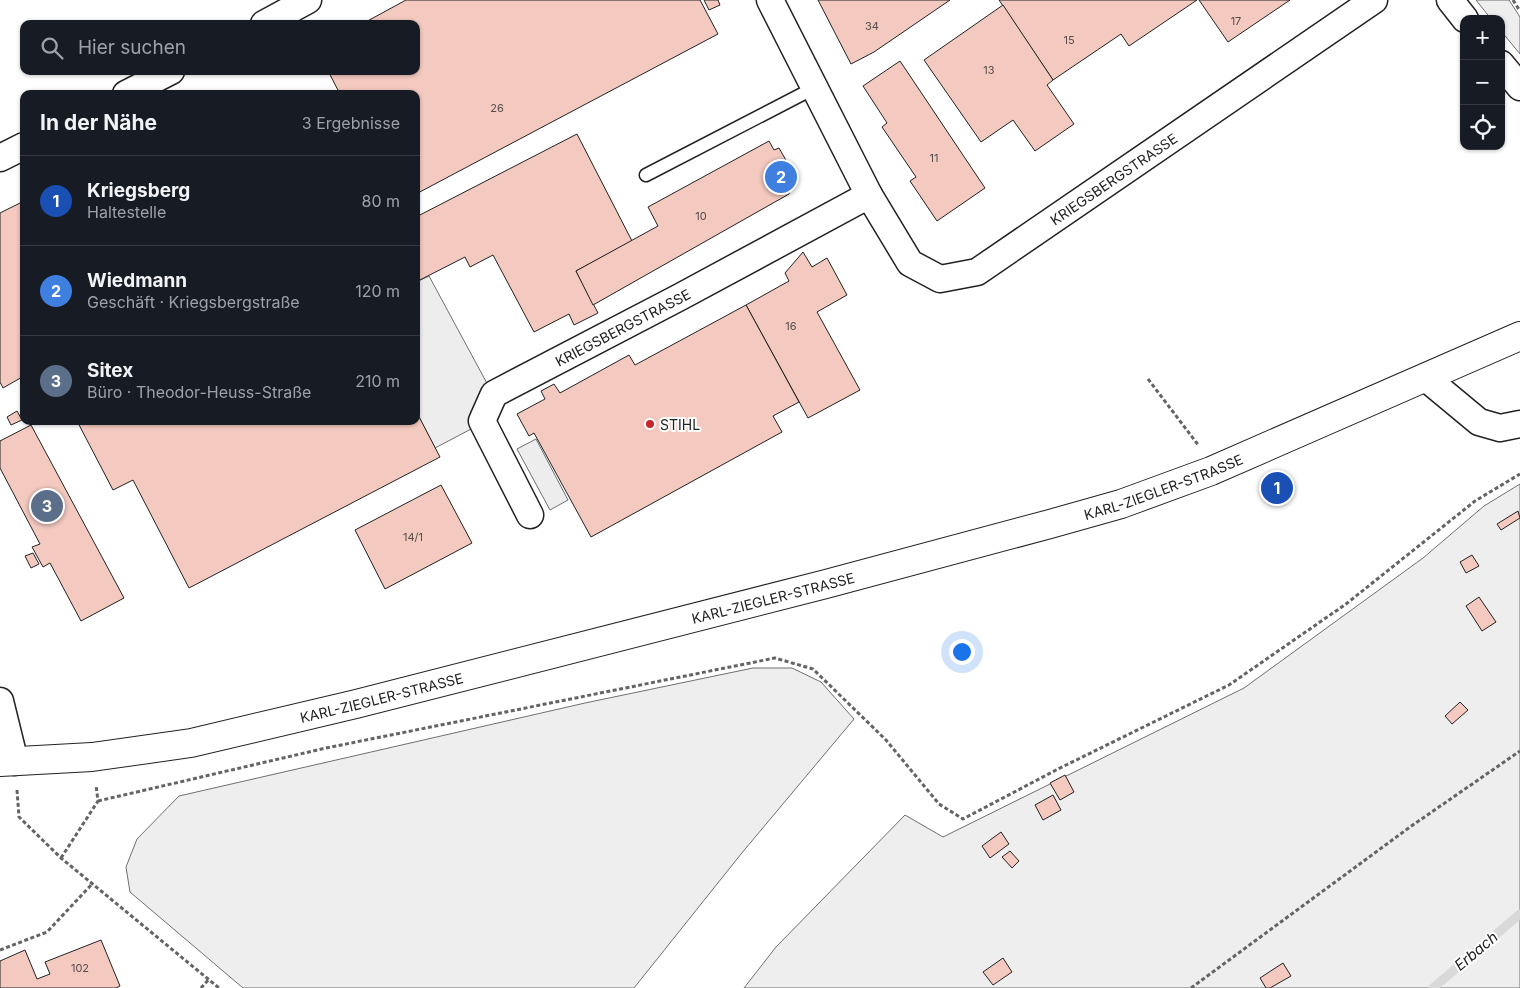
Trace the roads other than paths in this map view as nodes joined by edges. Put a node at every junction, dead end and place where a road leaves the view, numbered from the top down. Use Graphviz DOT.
graph roads {
  1 [pos="308,0"];
  2 [pos="770,0"];
  3 [pos="1374,0"];
  4 [pos="1450,0"];
  5 [pos="1462,15"];
  6 [pos="271,20"];
  7 [pos="1505,69"];
  8 [pos="162,75"];
  9 [pos="816,87"];
  10 [pos="1520,87"];
  11 [pos="134,90"];
  12 [pos="20,148"];
  13 [pos="0,158"];
  14 [pos="646,175"];
  15 [pos="869,195"];
  16 [pos="1520,336"];
  17 [pos="1426,378"];
  18 [pos="1520,424"];
  19 [pos="530,515"];
  20 [pos="0,701"];
  21 [pos="7,762"];
  1 -- 6 [label="street"];
  2 -- 9 [label="street, KRIEGSBERGSTRASSE"];
  3 -- 15 [label="street, KRIEGSBERGSTRASSE"];
  4 -- 5 [label="street"];
  7 -- 10 [label="street"];
  8 -- 11 [label="street"];
  9 -- 14 [label="lane"];
  9 -- 15 [label="street, KRIEGSBERGSTRASSE"];
  12 -- 13 [label="street"];
  15 -- 19 [label="street, KRIEGSBERGSTRASSE"];
  16 -- 17 [label="street, KARL-ZIEGLER-STRASSE"];
  17 -- 18 [label="street"];
  17 -- 21 [label="street, KARL-ZIEGLER-STRASSE"];
  20 -- 21 [label="street"];
}
